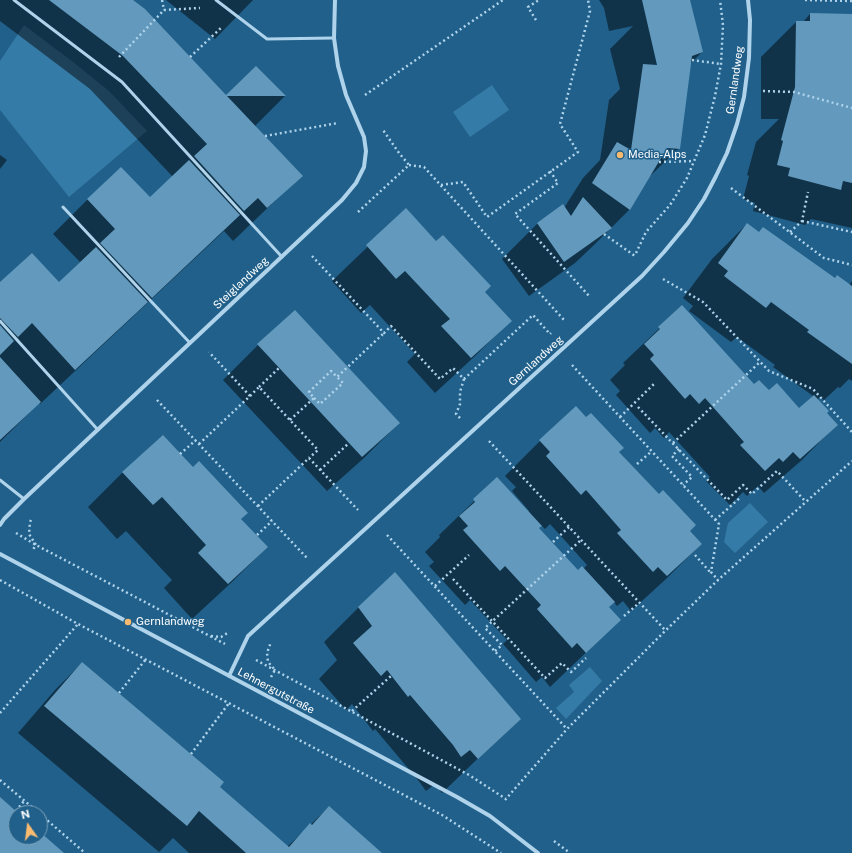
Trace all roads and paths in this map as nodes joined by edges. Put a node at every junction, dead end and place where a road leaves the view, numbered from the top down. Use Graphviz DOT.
graph roads {
  1 [pos="14,0"];
  2 [pos="162,0"];
  3 [pos="216,0"];
  4 [pos="335,0"];
  5 [pos="503,0"];
  6 [pos="539,0"];
  7 [pos="588,0"];
  8 [pos="720,0"];
  9 [pos="748,0"];
  10 [pos="805,0"];
  11 [pos="834,0"];
  12 [pos="852,1"];
  13 [pos="225,6"];
  14 [pos="164,10"];
  15 [pos="235,14"];
  16 [pos="536,20"];
  17 [pos="334,38"];
  18 [pos="190,57"];
  19 [pos="692,60"];
  20 [pos="722,64"];
  21 [pos="106,70"];
  22 [pos="763,91"];
  23 [pos="364,95"];
  24 [pos="852,108"];
  25 [pos="355,117"];
  26 [pos="265,136"];
  27 [pos="694,161"];
  28 [pos="659,162"];
  29 [pos="409,165"];
  30 [pos="550,171"];
  31 [pos="441,185"];
  32 [pos="731,188"];
  33 [pos="808,192"];
  34 [pos="64,207"];
  35 [pos="802,221"];
  36 [pos="790,232"];
  37 [pos="852,232"];
  38 [pos="604,234"];
  39 [pos="312,256"];
  40 [pos="635,256"];
  41 [pos="282,257"];
  42 [pos="629,261"];
  43 [pos="852,265"];
  44 [pos="663,279"];
  45 [pos="596,292"];
  46 [pos="590,297"];
  47 [pos="586,301"];
  48 [pos="570,316"];
  49 [pos="0,321"];
  50 [pos="565,321"];
  51 [pos="560,325"];
  52 [pos="555,330"];
  53 [pos="384,333"];
  54 [pos="190,343"];
  55 [pos="209,352"];
  56 [pos="760,362"];
  57 [pos="571,364"];
  58 [pos="279,368"];
  59 [pos="337,377"];
  60 [pos="464,379"];
  61 [pos="655,383"];
  62 [pos="259,387"];
  63 [pos="250,396"];
  64 [pos="314,398"];
  65 [pos="157,400"];
  66 [pos="638,407"];
  67 [pos="620,417"];
  68 [pos="290,420"];
  69 [pos="98,430"];
  70 [pos="472,431"];
  71 [pos="852,432"];
  72 [pos="196,440"];
  73 [pos="488,441"];
  74 [pos="349,443"];
  75 [pos="673,443"];
  76 [pos="199,444"];
  77 [pos="679,449"];
  78 [pos="652,451"];
  79 [pos="180,454"];
  80 [pos="309,458"];
  81 [pos="852,461"];
  82 [pos="637,464"];
  83 [pos="320,470"];
  84 [pos="0,480"];
  85 [pos="683,485"];
  86 [pos="741,497"];
  87 [pos="24,499"];
  88 [pos="806,502"];
  89 [pos="258,506"];
  90 [pos="359,511"];
  91 [pos="715,520"];
  92 [pos="272,521"];
  93 [pos="0,525"];
  94 [pos="569,528"];
  95 [pos="387,534"];
  96 [pos="257,535"];
  97 [pos="581,540"];
  98 [pos="553,542"];
  99 [pos="0,554"];
  100 [pos="469,555"];
  101 [pos="695,555"];
  102 [pos="308,559"];
  103 [pos="711,572"];
  104 [pos="453,579"];
  105 [pos="0,580"];
  106 [pos="718,580"];
  107 [pos="435,586"];
  108 [pos="640,603"];
  109 [pos="624,616"];
  110 [pos="493,622"];
  111 [pos="78,624"];
  112 [pos="666,630"];
  113 [pos="495,651"];
  114 [pos="586,658"];
  115 [pos="146,659"];
  116 [pos="230,676"];
  117 [pos="391,676"];
  118 [pos="119,693"];
  119 [pos="229,703"];
  120 [pos="352,711"];
  121 [pos="0,713"];
  122 [pos="567,729"];
  123 [pos="191,754"];
  124 [pos="0,780"];
  125 [pos="24,800"];
  126 [pos="20,805"];
  127 [pos="29,805"];
  128 [pos="490,816"];
  129 [pos="48,822"];
  130 [pos="85,853"];
  131 [pos="501,853"];
  132 [pos="538,853"];
  1 -- 21 [label="lane"];
  2 -- 14 [label="path"];
  3 -- 13 [label="lane"];
  4 -- 17 [label="street, Steiglandweg"];
  5 -- 23 [label="path"];
  6 -- 16 [label="path"];
  7 -- 30 [label="path"];
  8 -- 20 [label="path"];
  9 -- 70 [label="street, Gernlandweg"];
  10 -- 11 [label="path"];
  11 -- 12 [label="path"];
  13 -- 14 [label="path"];
  13 -- 15 [label="lane"];
  14 -- 21 [label="path"];
  15 -- 17 [label="lane"];
  15 -- 18 [label="path"];
  17 -- 25 [label="street, Steiglandweg"];
  19 -- 20 [label="path"];
  20 -- 27 [label="path"];
  21 -- 41 [label="lane"];
  22 -- 24 [label="path"];
  25 -- 26 [label="path"];
  25 -- 41 [label="street, Steiglandweg"];
  27 -- 28 [label="path"];
  27 -- 40 [label="path"];
  29 -- 31 [label="path"];
  30 -- 31 [label="path"];
  30 -- 46 [label="path"];
  31 -- 50 [label="path"];
  32 -- 36 [label="path"];
  33 -- 35 [label="path"];
  34 -- 54 [label="lane"];
  35 -- 36 [label="path"];
  35 -- 37 [label="path"];
  36 -- 43 [label="path"];
  38 -- 40 [label="path"];
  39 -- 53 [label="path"];
  40 -- 42 [label="path"];
  41 -- 54 [label="street, Steiglandweg"];
  44 -- 56 [label="path"];
  45 -- 46 [label="path"];
  46 -- 47 [label="path"];
  48 -- 50 [label="path"];
  49 -- 69 [label="lane"];
  50 -- 51 [label="path"];
  52 -- 60 [label="path"];
  53 -- 59 [label="path"];
  53 -- 60 [label="path"];
  54 -- 69 [label="street, Steiglandweg"];
  55 -- 63 [label="path"];
  56 -- 71 [label="path"];
  56 -- 75 [label="path"];
  57 -- 67 [label="path"];
  58 -- 62 [label="path"];
  59 -- 64 [label="path"];
  59 -- 64 [label="path"];
  60 -- 70 [label="path"];
  61 -- 67 [label="path"];
  62 -- 63 [label="path"];
  62 -- 68 [label="path"];
  63 -- 76 [label="path"];
  64 -- 68 [label="path"];
  65 -- 72 [label="path"];
  66 -- 75 [label="path"];
  67 -- 78 [label="path"];
  68 -- 80 [label="path"];
  69 -- 87 [label="street, Steiglandweg"];
  70 -- 116 [label="street, Gernlandweg"];
  72 -- 76 [label="path"];
  72 -- 79 [label="path"];
  73 -- 94 [label="path"];
  74 -- 83 [label="path"];
  75 -- 77 [label="path"];
  76 -- 89 [label="path"];
  77 -- 85 [label="path"];
  77 -- 88 [label="path"];
  78 -- 82 [label="path"];
  78 -- 85 [label="path"];
  80 -- 83 [label="path"];
  80 -- 89 [label="path"];
  81 -- 88 [label="path"];
  83 -- 90 [label="path"];
  84 -- 87 [label="lane"];
  85 -- 91 [label="path"];
  86 -- 91 [label="path"];
  87 -- 93 [label="street, Steiglandweg"];
  88 -- 106 [label="path"];
  89 -- 92 [label="path"];
  91 -- 103 [label="path"];
  92 -- 96 [label="path"];
  92 -- 102 [label="path"];
  94 -- 97 [label="path"];
  94 -- 98 [label="path"];
  95 -- 107 [label="path"];
  97 -- 108 [label="path"];
  97 -- 110 [label="path"];
  99 -- 116 [label="street, Lehnergutstraße"];
  100 -- 107 [label="path"];
  101 -- 103 [label="path"];
  103 -- 106 [label="path"];
  104 -- 110 [label="path"];
  105 -- 111 [label="path"];
  106 -- 112 [label="path"];
  107 -- 113 [label="path"];
  108 -- 109 [label="path"];
  108 -- 112 [label="path"];
  110 -- 113 [label="path"];
  110 -- 114 [label="path"];
  111 -- 115 [label="path"];
  111 -- 121 [label="path"];
  112 -- 122 [label="path"];
  113 -- 122 [label="path"];
  115 -- 118 [label="path"];
  115 -- 119 [label="path"];
  116 -- 128 [label="street, Lehnergutstraße"];
  117 -- 120 [label="path"];
  119 -- 123 [label="path"];
  119 -- 131 [label="path"];
  122 -- 128 [label="path"];
  124 -- 125 [label="path"];
  125 -- 126 [label="path"];
  125 -- 127 [label="path"];
  128 -- 132 [label="street, Lehnergutstraße"];
  129 -- 130 [label="path"];
}
